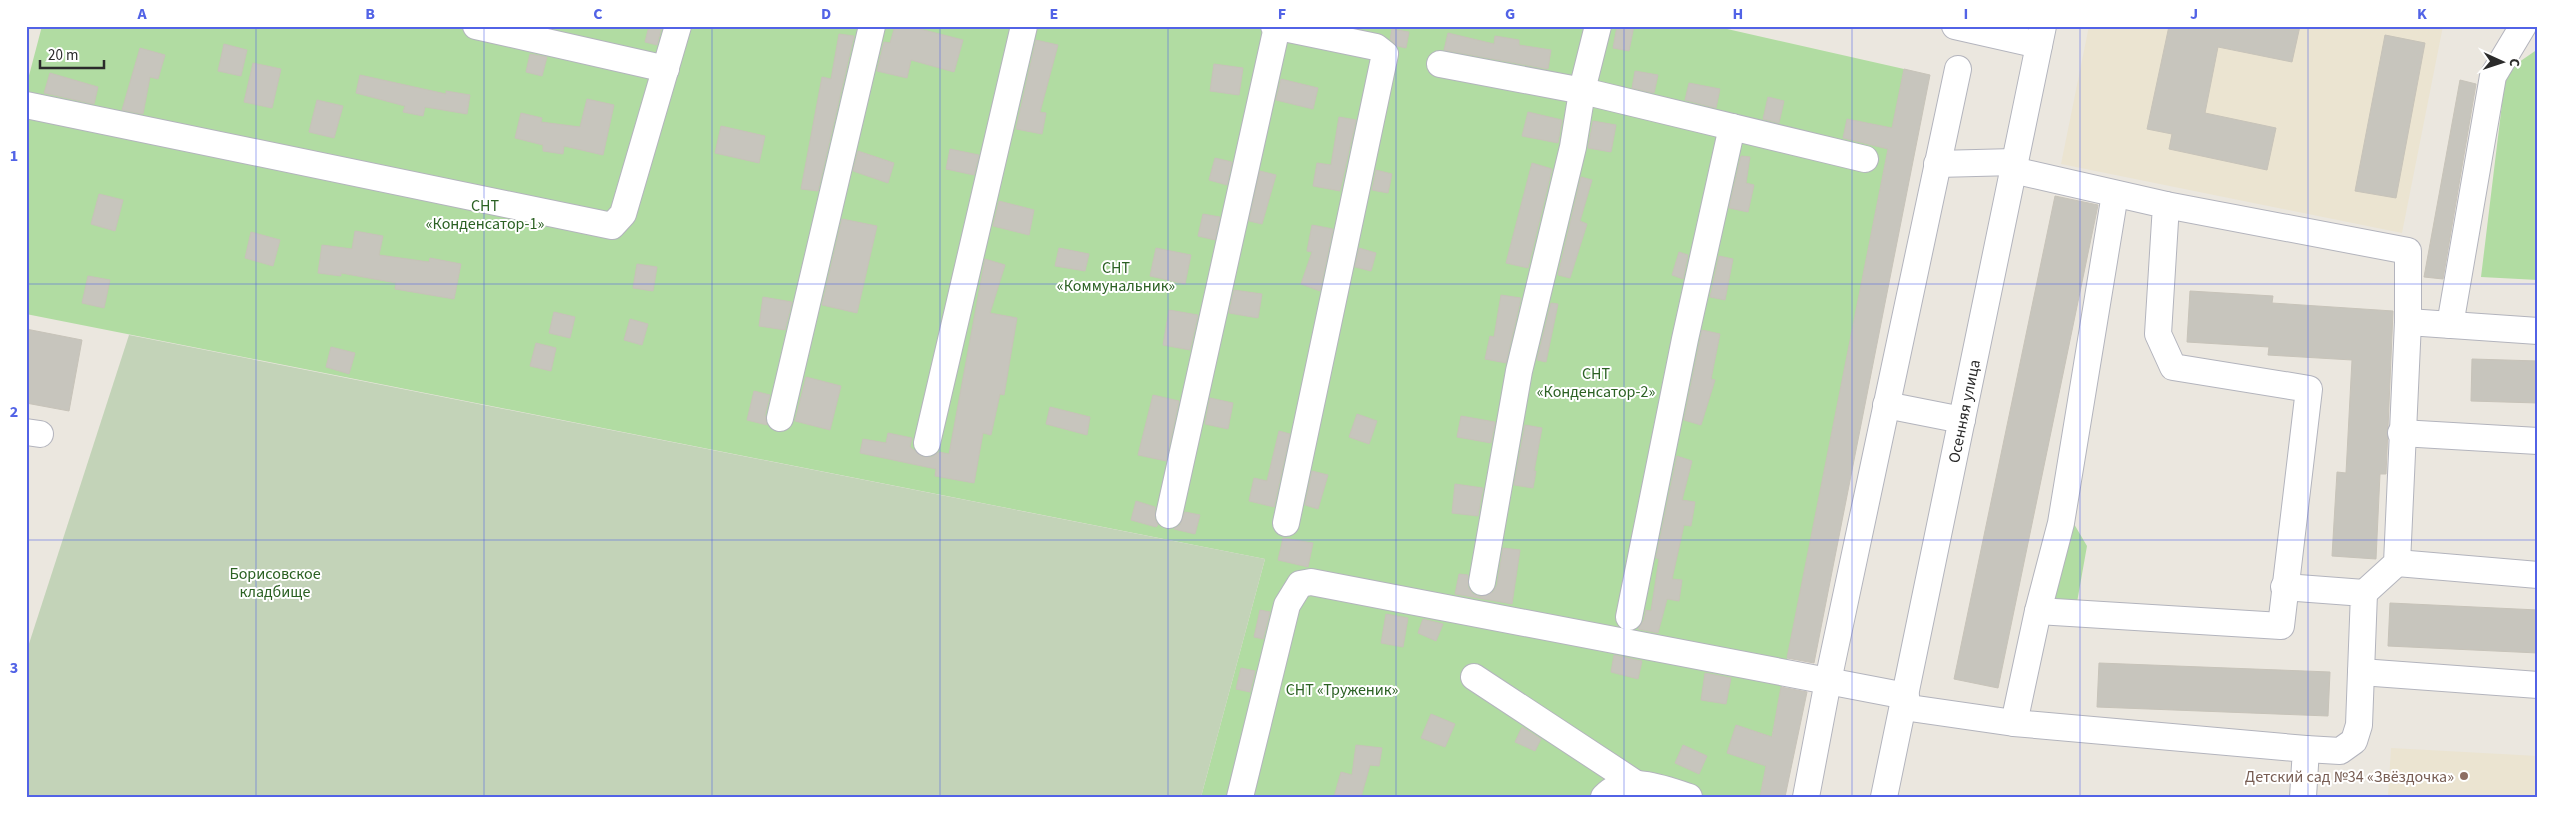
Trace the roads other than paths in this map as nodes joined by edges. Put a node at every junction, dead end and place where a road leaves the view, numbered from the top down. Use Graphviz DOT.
graph roads {
  1 [pos="476,26"];
  2 [pos="678,26"];
  3 [pos="872,26"];
  4 [pos="1024,26"];
  5 [pos="1598,26"];
  6 [pos="1955,26"];
  7 [pos="2523,26"];
  8 [pos="1276,27"];
  9 [pos="2041,36"];
  10 [pos="1440,64"];
  11 [pos="666,69"];
  12 [pos="1958,69"];
  13 [pos="1583,91"];
  14 [pos="26,105"];
  15 [pos="1732,127"];
  16 [pos="1864,159"];
  17 [pos="1937,164"];
  18 [pos="2014,166"];
  19 [pos="2115,194"];
  20 [pos="2166,205"];
  21 [pos="2408,322"];
  22 [pos="2450,324"];
  23 [pos="2538,331"];
  24 [pos="1886,405"];
  25 [pos="780,418"];
  26 [pos="1962,420"];
  27 [pos="2401,433"];
  28 [pos="2538,441"];
  29 [pos="927,443"];
  30 [pos="1170,515"];
  31 [pos="1286,523"];
  32 [pos="2397,563"];
  33 [pos="2538,575"];
  34 [pos="1482,582"];
  35 [pos="2284,587"];
  36 [pos="2364,593"];
  37 [pos="2038,611"];
  38 [pos="1629,617"];
  39 [pos="2361,672"];
  40 [pos="1474,677"];
  41 [pos="1828,681"];
  42 [pos="2538,685"];
  43 [pos="1904,701"];
  44 [pos="2014,723"];
  45 [pos="2306,749"];
  46 [pos="1635,783"];
  47 [pos="1240,797"];
  48 [pos="1604,797"];
  49 [pos="1689,797"];
  50 [pos="1806,797"];
  51 [pos="1884,797"];
  52 [pos="2302,797"];
  1 -- 11 [label="street"];
  2 -- 11 [label="street"];
  3 -- 25 [label="street"];
  4 -- 29 [label="street"];
  5 -- 13 [label="street"];
  6 -- 9 [label="street"];
  7 -- 22 [label="street"];
  8 -- 30 [label="street"];
  8 -- 31 [label="street"];
  9 -- 18 [label="street, Осенняя улица"];
  10 -- 13 [label="street"];
  11 -- 14 [label="street"];
  12 -- 17 [label="street"];
  13 -- 15 [label="street"];
  13 -- 34 [label="street"];
  15 -- 16 [label="street"];
  15 -- 38 [label="street"];
  17 -- 18 [label="street"];
  17 -- 24 [label="street"];
  18 -- 19 [label="street"];
  18 -- 26 [label="street, Осенняя улица"];
  19 -- 20 [label="street"];
  19 -- 37 [label="street"];
  20 -- 21 [label="street"];
  20 -- 35 [label="street"];
  21 -- 22 [label="street"];
  21 -- 27 [label="street"];
  22 -- 23 [label="street"];
  24 -- 26 [label="street"];
  24 -- 41 [label="street"];
  26 -- 43 [label="street, Осенняя улица"];
  27 -- 28 [label="street"];
  27 -- 32 [label="street"];
  32 -- 33 [label="street"];
  32 -- 36 [label="street"];
  35 -- 36 [label="street"];
  35 -- 37 [label="street"];
  36 -- 39 [label="street"];
  37 -- 44 [label="street"];
  39 -- 42 [label="street"];
  39 -- 45 [label="street"];
  40 -- 46 [label="street"];
  41 -- 43 [label="street"];
  41 -- 47 [label="street"];
  41 -- 50 [label="street"];
  43 -- 44 [label="street"];
  43 -- 51 [label="street, Осенняя улица"];
  44 -- 45 [label="street"];
  45 -- 52 [label="street"];
  46 -- 48 [label="street"];
  46 -- 49 [label="street"];
}
